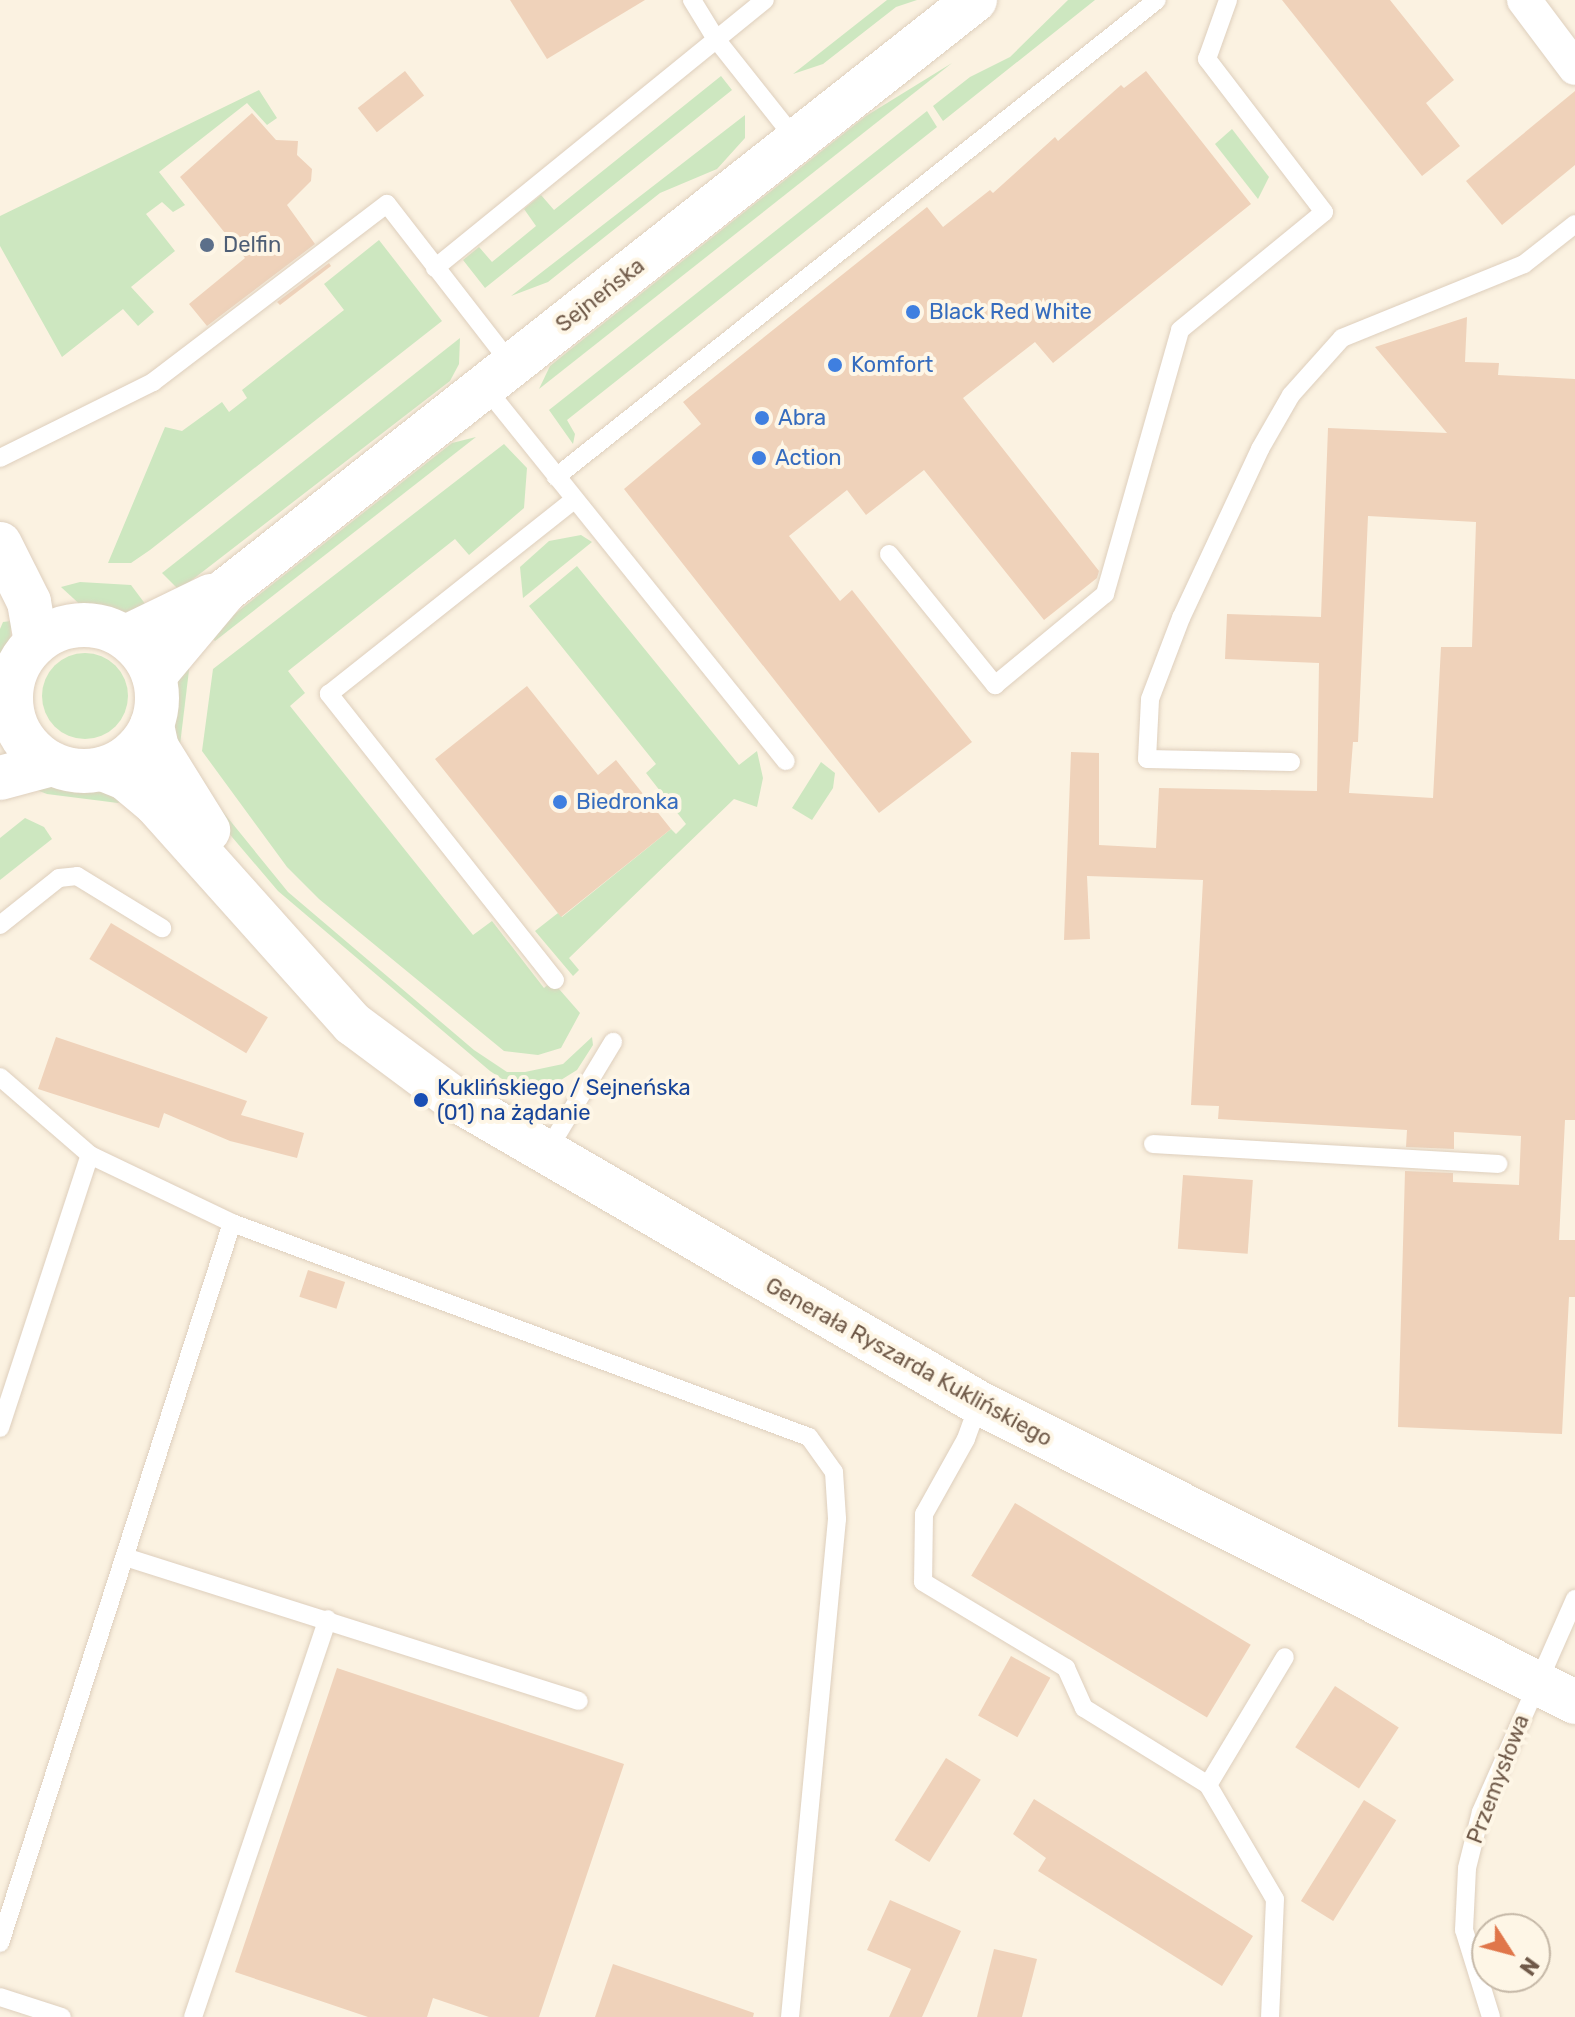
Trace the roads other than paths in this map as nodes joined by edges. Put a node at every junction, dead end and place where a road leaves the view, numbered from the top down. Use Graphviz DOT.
graph roads {
  1 [pos="692,0"];
  2 [pos="765,0"];
  3 [pos="975,0"];
  4 [pos="1157,0"];
  5 [pos="1228,0"];
  6 [pos="1524,0"];
  7 [pos="716,39"];
  8 [pos="1575,68"];
  9 [pos="796,140"];
  10 [pos="1575,224"];
  11 [pos="435,268"];
  12 [pos="498,376"];
  13 [pos="0,458"];
  14 [pos="556,477"];
  15 [pos="574,500"];
  16 [pos="0,544"];
  17 [pos="889,554"];
  18 [pos="225,591"];
  19 [pos="45,623"];
  20 [pos="126,637"];
  21 [pos="154,676"];
  22 [pos="6,725"];
  23 [pos="152,725"];
  24 [pos="786,761"];
  25 [pos="1291,762"];
  26 [pos="52,764"];
  27 [pos="103,769"];
  28 [pos="0,778"];
  29 [pos="0,925"];
  30 [pos="162,928"];
  31 [pos="290,952"];
  32 [pos="555,980"];
  33 [pos="613,1042"];
  34 [pos="0,1077"];
  35 [pos="1153,1144"];
  36 [pos="545,1153"];
  37 [pos="90,1155"];
  38 [pos="1498,1164"];
  39 [pos="232,1223"];
  40 [pos="979,1403"];
  41 [pos="0,1428"];
  42 [pos="125,1557"];
  43 [pos="1575,1599"];
  44 [pos="328,1619"];
  45 [pos="1285,1657"];
  46 [pos="1535,1683"];
  47 [pos="579,1701"];
  48 [pos="1575,1702"];
  49 [pos="1208,1785"];
  50 [pos="0,1943"];
  51 [pos="0,1997"];
  52 [pos="62,2017"];
  53 [pos="193,2017"];
  54 [pos="790,2017"];
  55 [pos="1270,2017"];
  56 [pos="1491,2017"];
  1 -- 7 [label="lane"];
  2 -- 7 [label="lane"];
  3 -- 9 [label="main road, Sejneńska"];
  4 -- 14 [label="lane"];
  5 -- 17 [label="lane"];
  6 -- 8 [label="street"];
  7 -- 9 [label="lane"];
  7 -- 11 [label="lane"];
  9 -- 12 [label="main road, Sejneńska"];
  10 -- 25 [label="lane"];
  11 -- 12 [label="lane"];
  11 -- 13 [label="lane"];
  12 -- 14 [label="lane"];
  12 -- 18 [label="main road, Sejneńska"];
  14 -- 15 [label="lane"];
  15 -- 24 [label="lane"];
  15 -- 32 [label="lane"];
  16 -- 19 [label="main road"];
  18 -- 20 [label="main road, Sejneńska"];
  18 -- 21 [label="main road, Sejneńska"];
  19 -- 20 [label="main road"];
  19 -- 22 [label="main road"];
  20 -- 21 [label="main road"];
  21 -- 23 [label="main road"];
  22 -- 26 [label="main road"];
  23 -- 27 [label="main road"];
  23 -- 31 [label="main road, Generała Ryszarda Kuklińskiego"];
  26 -- 27 [label="main road"];
  26 -- 28 [label="main road"];
  27 -- 31 [label="main road, Generała Ryszarda Kuklińskiego"];
  29 -- 30 [label="lane"];
  31 -- 36 [label="main road, Generała Ryszarda Kuklińskiego"];
  33 -- 36 [label="lane"];
  34 -- 37 [label="lane"];
  35 -- 38 [label="lane"];
  36 -- 40 [label="main road, Generała Ryszarda Kuklińskiego"];
  37 -- 39 [label="lane"];
  37 -- 41 [label="lane"];
  39 -- 42 [label="lane"];
  39 -- 54 [label="lane"];
  40 -- 46 [label="main road, Generała Ryszarda Kuklińskiego"];
  40 -- 49 [label="lane"];
  42 -- 44 [label="lane"];
  42 -- 50 [label="lane"];
  43 -- 46 [label="lane, Przemysłowa"];
  44 -- 47 [label="lane"];
  44 -- 53 [label="lane"];
  45 -- 49 [label="lane"];
  46 -- 48 [label="main road, Generała Ryszarda Kuklińskiego"];
  46 -- 56 [label="lane, Przemysłowa"];
  49 -- 55 [label="lane"];
  51 -- 52 [label="lane"];
}
